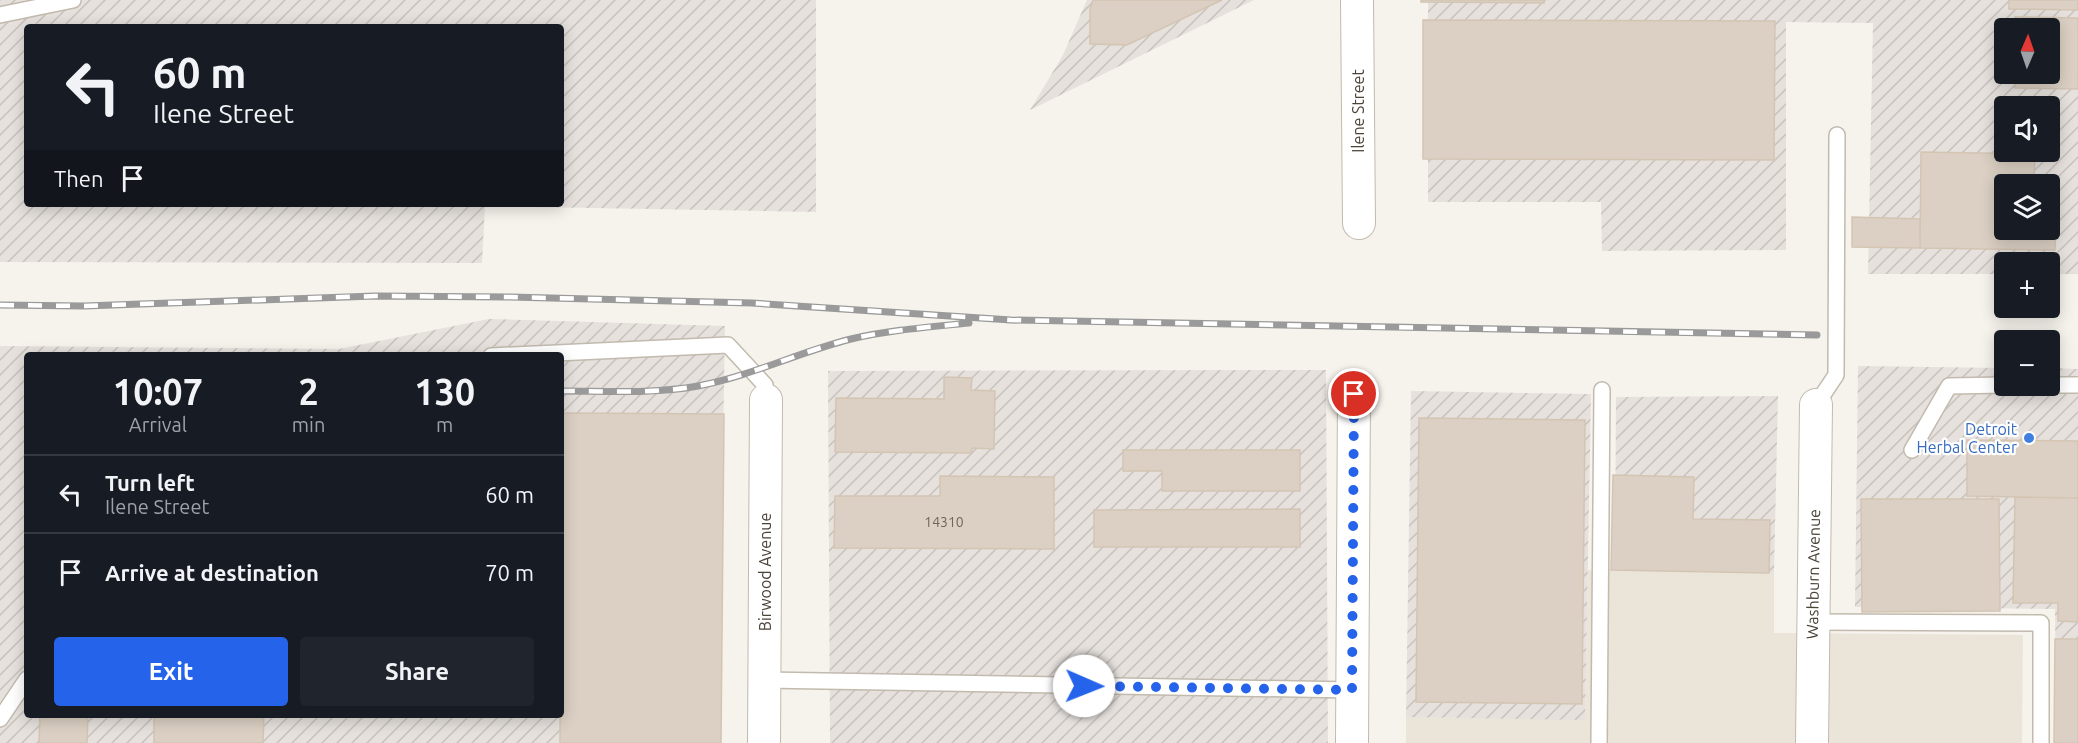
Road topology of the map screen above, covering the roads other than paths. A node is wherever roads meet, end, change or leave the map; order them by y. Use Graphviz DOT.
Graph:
graph roads {
  1 [pos="73,0"];
  2 [pos="1357,0"];
  3 [pos="0,15"];
  4 [pos="1837,135"];
  5 [pos="1359,223"];
  6 [pos="564,353"];
  7 [pos="1994,385"];
  8 [pos="2060,385"];
  9 [pos="2078,385"];
  10 [pos="1602,390"];
  11 [pos="1354,394"];
  12 [pos="766,400"];
  13 [pos="1816,405"];
  14 [pos="1912,450"];
  15 [pos="1812,622"];
  16 [pos="764,680"];
  17 [pos="24,683"];
  18 [pos="1352,690"];
  19 [pos="0,719"];
  20 [pos="764,743"];
  21 [pos="1352,743"];
  22 [pos="1599,743"];
  23 [pos="1812,743"];
  24 [pos="2041,743"];
  1 -- 3 [label="lane"];
  2 -- 5 [label="street, Ilene Street"];
  4 -- 13 [label="lane"];
  6 -- 12 [label="lane"];
  7 -- 14 [label="lane"];
  8 -- 9 [label="lane"];
  10 -- 22 [label="lane"];
  11 -- 18 [label="street"];
  12 -- 16 [label="street, Birwood Avenue"];
  13 -- 15 [label="street, Washburn Avenue"];
  15 -- 23 [label="street, Washburn Avenue"];
  15 -- 24 [label="lane"];
  16 -- 18 [label="lane"];
  16 -- 20 [label="street, Birwood Avenue"];
  17 -- 19 [label="lane"];
  18 -- 21 [label="street"];
}
